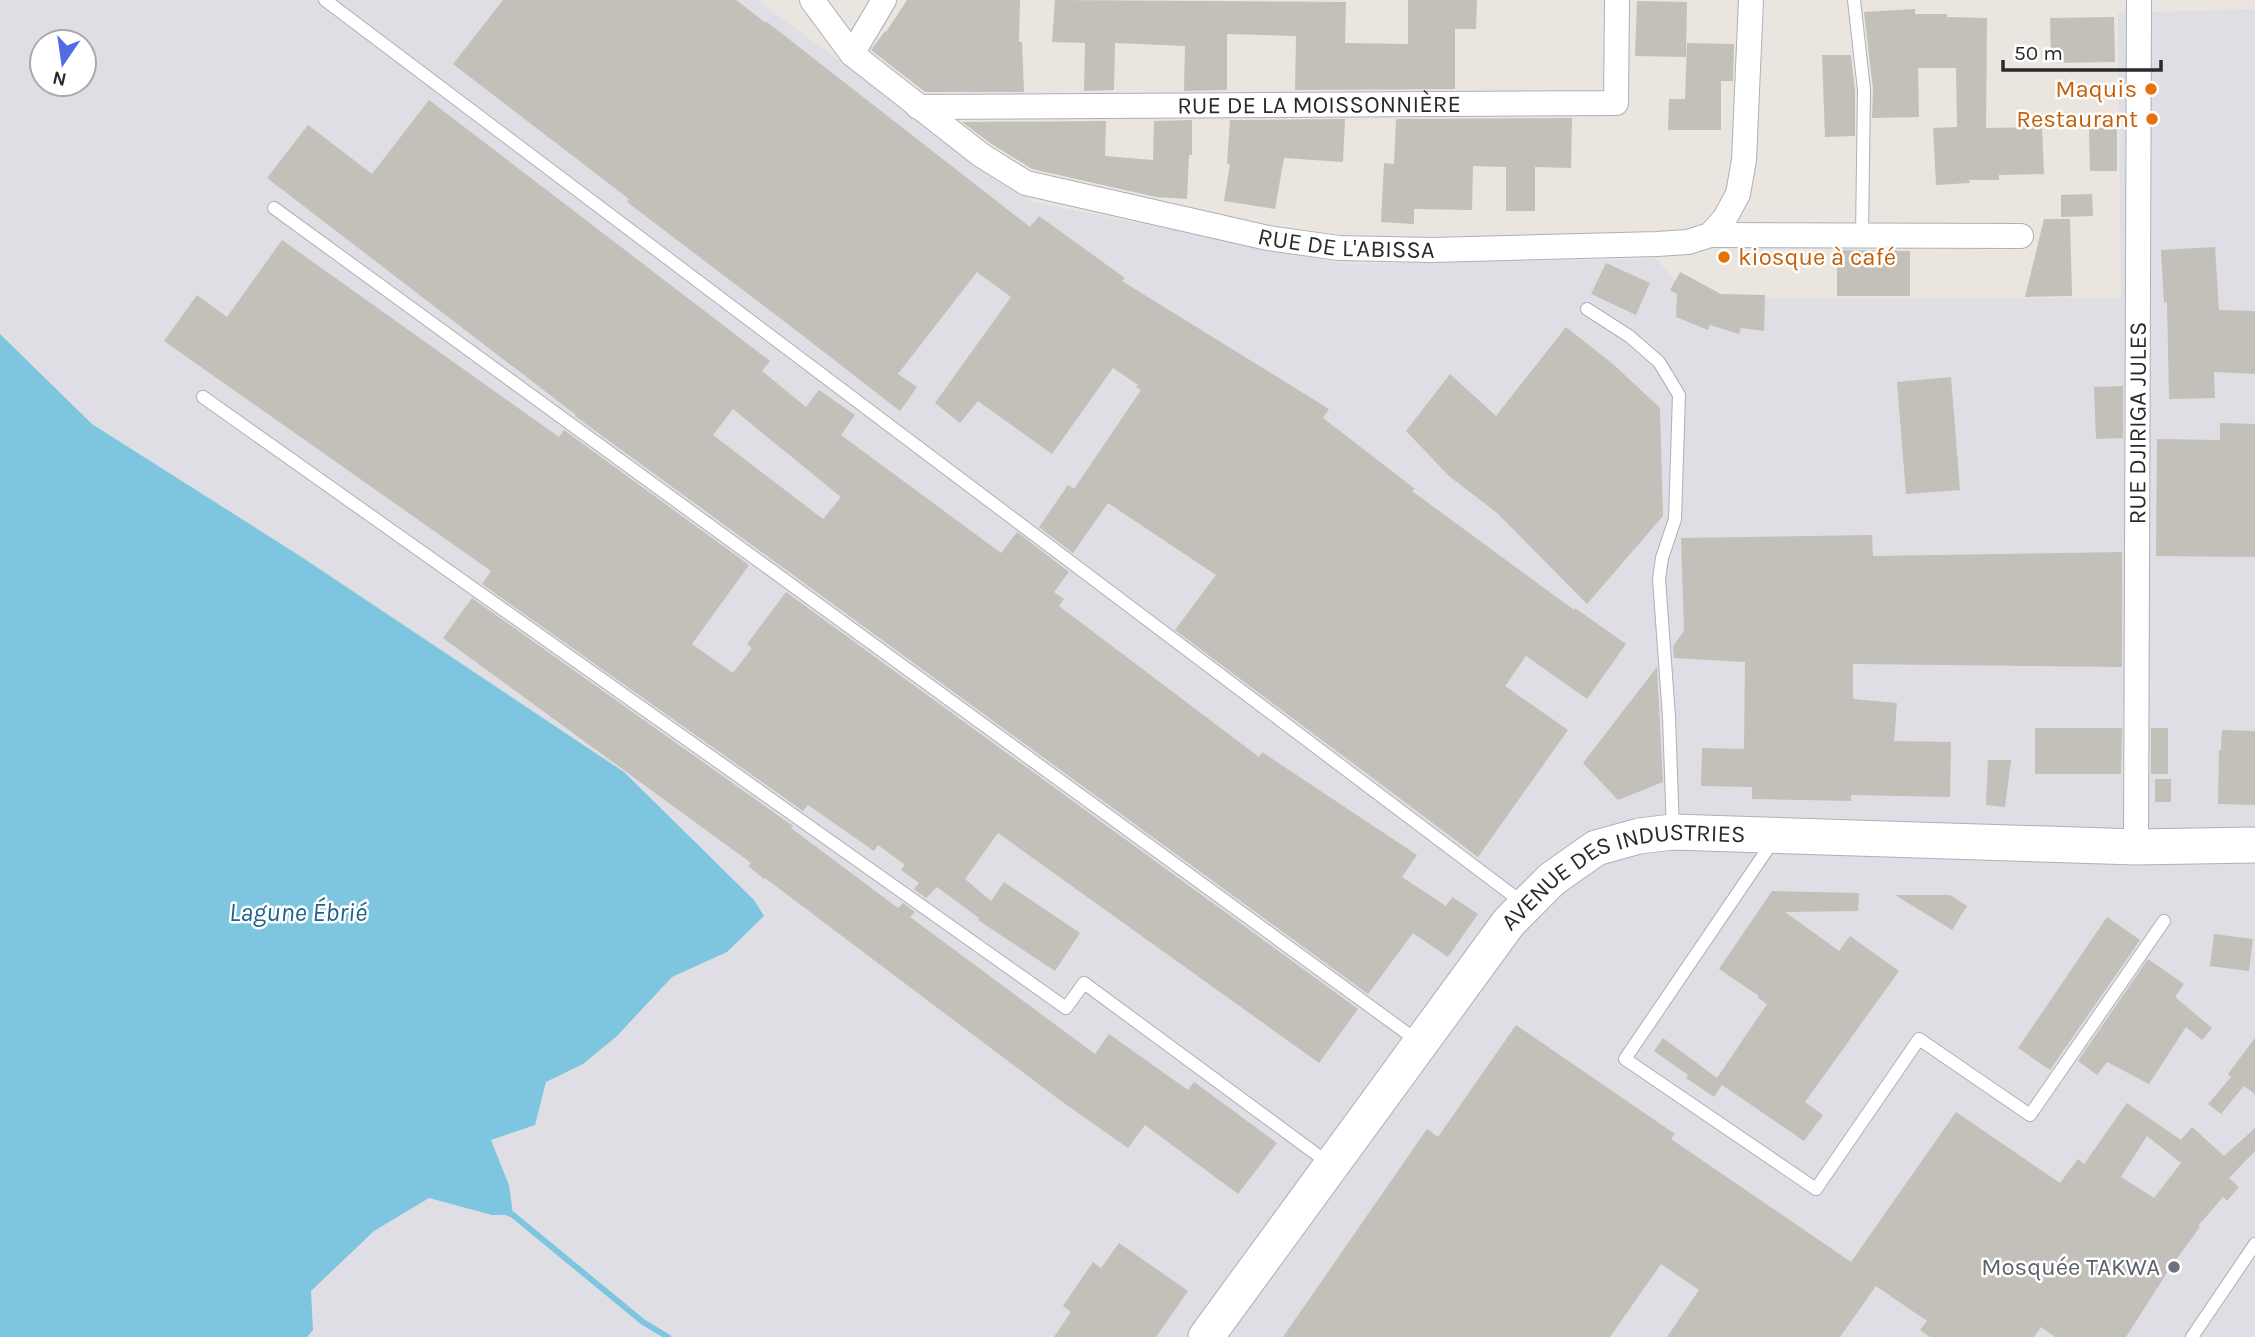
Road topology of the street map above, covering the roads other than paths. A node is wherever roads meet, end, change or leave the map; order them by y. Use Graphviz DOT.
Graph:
graph roads {
  1 [pos="325,0"];
  2 [pos="812,0"];
  3 [pos="884,0"];
  4 [pos="1617,0"];
  5 [pos="1751,0"];
  6 [pos="1854,0"];
  7 [pos="2138,0"];
  8 [pos="852,54"];
  9 [pos="918,107"];
  10 [pos="274,208"];
  11 [pos="1710,235"];
  12 [pos="1862,235"];
  13 [pos="2021,236"];
  14 [pos="1587,309"];
  15 [pos="203,397"];
  16 [pos="1673,832"];
  17 [pos="1777,834"];
  18 [pos="2255,845"];
  19 [pos="2136,846"];
  20 [pos="1526,905"];
  21 [pos="2164,921"];
  22 [pos="1421,1043"];
  23 [pos="1331,1166"];
  24 [pos="2255,1244"];
  25 [pos="1206,1337"];
  26 [pos="2192,1337"];
  1 -- 20 [label="lane"];
  2 -- 8 [label="street, RUE DE L'ABISSA"];
  3 -- 8 [label="street"];
  4 -- 9 [label="street, RUE DE LA MOISSONNIÈRE"];
  5 -- 11 [label="street"];
  6 -- 12 [label="lane"];
  7 -- 19 [label="street, RUE DJIRIGA JULES"];
  8 -- 9 [label="street, RUE DE L'ABISSA"];
  9 -- 11 [label="street, RUE DE L'ABISSA"];
  10 -- 22 [label="lane"];
  11 -- 12 [label="street, RUE DE L'ABISSA"];
  12 -- 13 [label="street, RUE DE L'ABISSA"];
  14 -- 16 [label="lane"];
  15 -- 23 [label="lane"];
  16 -- 17 [label="street, AVENUE DES INDUSTRIES"];
  16 -- 20 [label="street, AVENUE DES INDUSTRIES"];
  17 -- 19 [label="street, AVENUE DES INDUSTRIES"];
  17 -- 21 [label="lane"];
  18 -- 19 [label="street, AVENUE DES INDUSTRIES"];
  20 -- 22 [label="street, AVENUE DES INDUSTRIES"];
  22 -- 23 [label="street, AVENUE DES INDUSTRIES"];
  23 -- 25 [label="street, AVENUE DES INDUSTRIES"];
  24 -- 26 [label="lane"];
}
